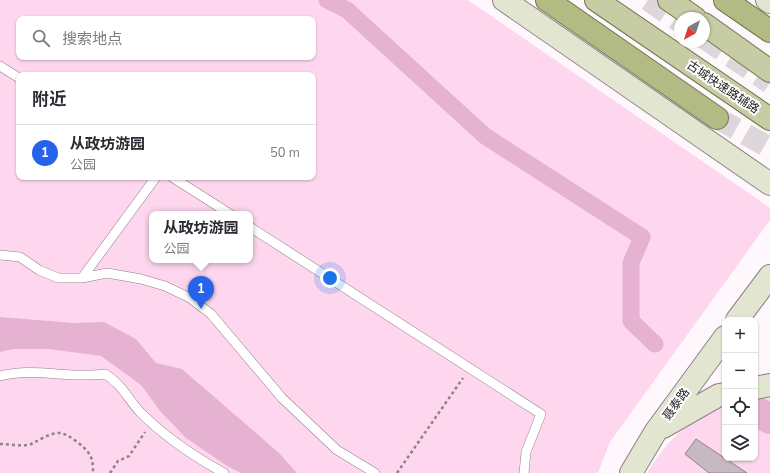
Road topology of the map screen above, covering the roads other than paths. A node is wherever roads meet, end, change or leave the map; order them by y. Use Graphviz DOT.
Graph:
graph roads {
  1 [pos="504,0"];
  2 [pos="547,0"];
  3 [pos="596,0"];
  4 [pos="669,0"];
  5 [pos="725,0"];
  6 [pos="767,0"];
  7 [pos="770,2"];
  8 [pos="686,12"];
  9 [pos="710,28"];
  10 [pos="770,31"];
  11 [pos="0,66"];
  12 [pos="770,71"];
  13 [pos="16,76"];
  14 [pos="717,118"];
  15 [pos="770,119"];
  16 [pos="154,180"];
  17 [pos="177,180"];
  18 [pos="770,184"];
  19 [pos="225,211"];
  20 [pos="253,229"];
  21 [pos="0,255"];
  22 [pos="770,276"];
  23 [pos="82,278"];
  24 [pos="739,317"];
  25 [pos="722,341"];
  26 [pos="0,376"];
  27 [pos="770,385"];
  28 [pos="758,387"];
  29 [pos="722,394"];
  30 [pos="656,431"];
  31 [pos="224,473"];
  32 [pos="375,473"];
  33 [pos="524,473"];
  34 [pos="631,473"];
  1 -- 18 [label="main road"];
  2 -- 14 [label="highway"];
  3 -- 15 [label="main road, 古城快速路辅路"];
  4 -- 8 [label="main road"];
  5 -- 10 [label="highway"];
  6 -- 7 [label="main road"];
  9 -- 12 [label="main road"];
  11 -- 13 [label="lane"];
  16 -- 23 [label="lane"];
  17 -- 19 [label="lane"];
  20 -- 33 [label="lane"];
  21 -- 23 [label="lane"];
  22 -- 24 [label="main road"];
  23 -- 32 [label="lane"];
  25 -- 30 [label="main road, 聂泰路"];
  26 -- 31 [label="lane"];
  27 -- 28 [label="main road"];
  29 -- 30 [label="main road"];
  30 -- 34 [label="main road, 聂泰路"];
}
